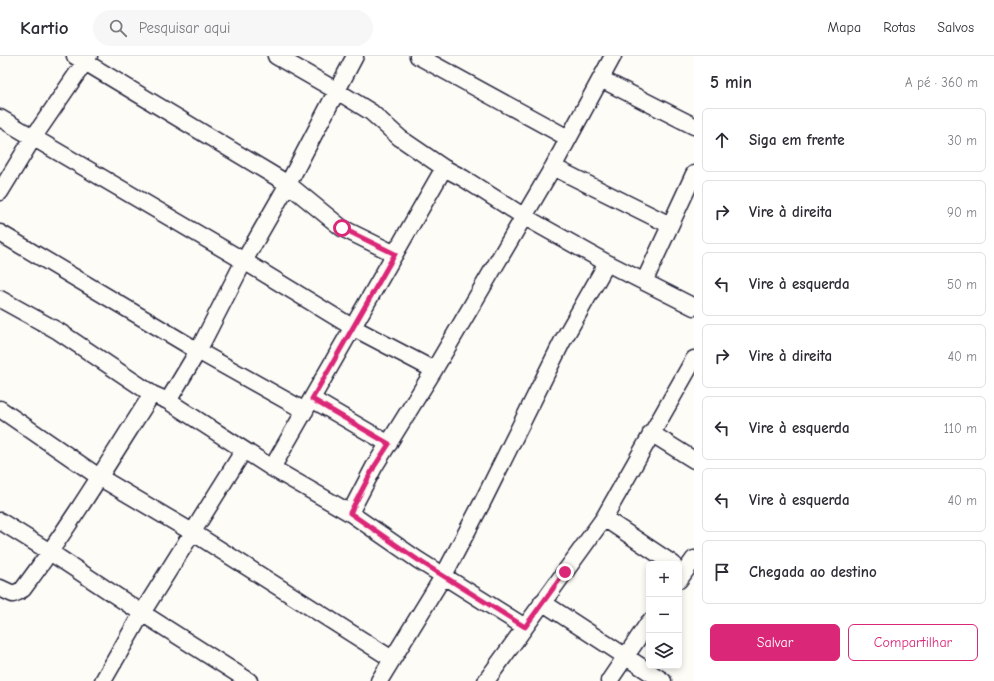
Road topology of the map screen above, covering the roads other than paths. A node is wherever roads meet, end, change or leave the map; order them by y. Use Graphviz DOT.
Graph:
graph roads {
  1 [pos="276,56"];
  2 [pos="355,56"];
  3 [pos="418,56"];
  4 [pos="613,56"];
  5 [pos="83,58"];
  6 [pos="600,79"];
  7 [pos="337,91"];
  8 [pos="0,118"];
  9 [pos="694,126"];
  10 [pos="33,138"];
  11 [pos="568,138"];
  12 [pos="553,167"];
  13 [pos="444,168"];
  14 [pos="694,174"];
  15 [pos="288,184"];
  16 [pos="0,192"];
  17 [pos="689,199"];
  18 [pos="523,216"];
  19 [pos="670,226"];
  20 [pos="0,233"];
  21 [pos="395,254"];
  22 [pos="244,261"];
  23 [pos="608,263"];
  24 [pos="644,282"];
  25 [pos="0,298"];
  26 [pos="694,307"];
  27 [pos="352,327"];
  28 [pos="198,351"];
  29 [pos="694,359"];
  30 [pos="434,370"];
  31 [pos="152,394"];
  32 [pos="168,401"];
  33 [pos="308,405"];
  34 [pos="0,409"];
  35 [pos="652,433"];
  36 [pos="389,444"];
  37 [pos="244,450"];
  38 [pos="694,460"];
  39 [pos="272,468"];
  40 [pos="100,477"];
  41 [pos="350,513"];
  42 [pos="604,518"];
  43 [pos="0,521"];
  44 [pos="192,532"];
  45 [pos="50,552"];
  46 [pos="694,559"];
  47 [pos="666,561"];
  48 [pos="682,572"];
  49 [pos="444,575"];
  50 [pos="0,588"];
  51 [pos="542,602"];
  52 [pos="142,613"];
  53 [pos="646,626"];
  54 [pos="525,627"];
  55 [pos="624,657"];
  56 [pos="392,659"];
  57 [pos="103,681"];
  58 [pos="249,681"];
  59 [pos="379,681"];
  60 [pos="487,681"];
  61 [pos="610,681"];
  62 [pos="663,681"];
  1 -- 7 [label="street"];
  2 -- 7 [label="street"];
  3 -- 11 [label="street"];
  4 -- 6 [label="street"];
  5 -- 10 [label="street"];
  5 -- 15 [label="street"];
  6 -- 9 [label="street"];
  6 -- 11 [label="street"];
  7 -- 13 [label="street"];
  7 -- 15 [label="street"];
  8 -- 10 [label="street"];
  10 -- 16 [label="street"];
  10 -- 22 [label="street"];
  11 -- 12 [label="street"];
  12 -- 18 [label="street"];
  12 -- 19 [label="street"];
  13 -- 18 [label="street"];
  13 -- 21 [label="street"];
  14 -- 17 [label="street"];
  15 -- 21 [label="street"];
  15 -- 22 [label="street"];
  17 -- 19 [label="street"];
  18 -- 23 [label="street"];
  18 -- 30 [label="street"];
  19 -- 24 [label="street"];
  20 -- 28 [label="street"];
  21 -- 27 [label="street"];
  22 -- 27 [label="street"];
  22 -- 28 [label="street"];
  23 -- 24 [label="street"];
  23 -- 49 [label="street"];
  24 -- 26 [label="street"];
  25 -- 31 [label="street"];
  27 -- 30 [label="street"];
  27 -- 33 [label="street"];
  28 -- 32 [label="street"];
  28 -- 33 [label="street"];
  29 -- 35 [label="street"];
  30 -- 36 [label="street"];
  31 -- 32 [label="street"];
  31 -- 40 [label="street"];
  32 -- 37 [label="street"];
  33 -- 36 [label="street"];
  33 -- 39 [label="street"];
  34 -- 40 [label="street"];
  35 -- 38 [label="street"];
  35 -- 42 [label="street"];
  36 -- 41 [label="street"];
  37 -- 39 [label="street"];
  37 -- 44 [label="street"];
  39 -- 41 [label="street"];
  40 -- 44 [label="street"];
  40 -- 45 [label="street"];
  41 -- 49 [label="street"];
  42 -- 47 [label="street"];
  42 -- 51 [label="street"];
  43 -- 45 [label="street"];
  44 -- 52 [label="street"];
  44 -- 56 [label="street"];
  45 -- 50 [label="street"];
  45 -- 52 [label="street"];
  46 -- 48 [label="street"];
  49 -- 54 [label="street"];
  49 -- 56 [label="street"];
  51 -- 54 [label="street"];
  51 -- 55 [label="street"];
  52 -- 57 [label="street"];
  52 -- 58 [label="street"];
  53 -- 55 [label="street"];
  54 -- 60 [label="street"];
  55 -- 61 [label="street"];
  55 -- 62 [label="street"];
  56 -- 59 [label="street"];
}
